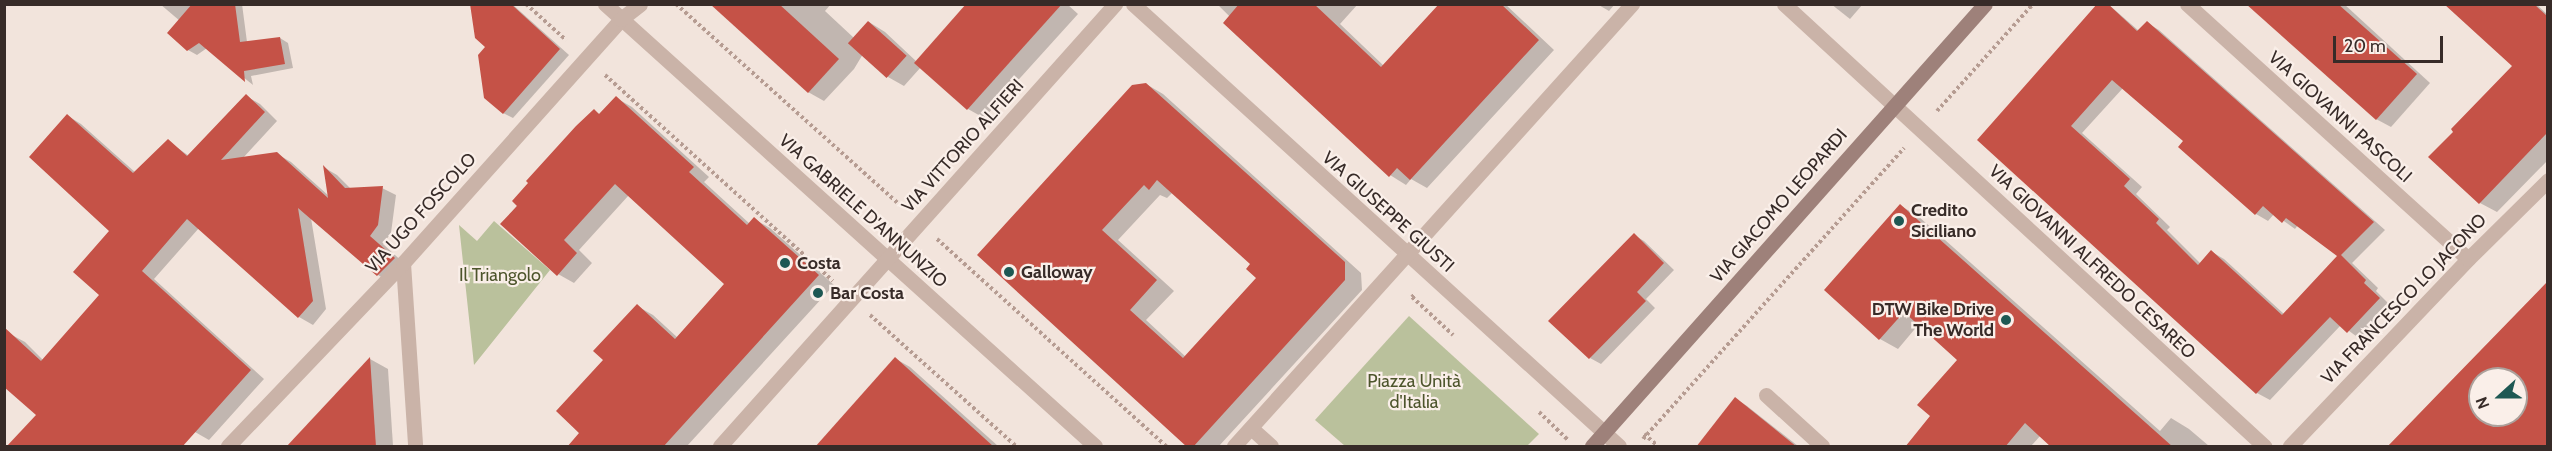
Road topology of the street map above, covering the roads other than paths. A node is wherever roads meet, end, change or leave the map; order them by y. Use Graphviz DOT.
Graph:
graph roads {
  1 [pos="605,4"];
  2 [pos="640,4"];
  3 [pos="1115,4"];
  4 [pos="1132,4"];
  5 [pos="1632,4"];
  6 [pos="1784,4"];
  7 [pos="1985,4"];
  8 [pos="2187,4"];
  9 [pos="621,19"];
  10 [pos="1893,106"];
  11 [pos="2547,180"];
  12 [pos="1406,255"];
  13 [pos="2468,259"];
  14 [pos="888,260"];
  15 [pos="404,263"];
  16 [pos="1766,395"];
  17 [pos="1251,428"];
  18 [pos="1604,434"];
  19 [pos="228,447"];
  20 [pos="415,447"];
  21 [pos="720,447"];
  22 [pos="1095,447"];
  23 [pos="1234,447"];
  24 [pos="1271,447"];
  25 [pos="1592,447"];
  26 [pos="1618,447"];
  27 [pos="1822,447"];
  28 [pos="2264,447"];
  29 [pos="2290,447"];
  1 -- 9 [label="street, VIA GABRIELE D'ANNUNZIO"];
  2 -- 9 [label="street, VIA UGO FOSCOLO"];
  3 -- 14 [label="street, VIA VITTORIO ALFIERI"];
  4 -- 12 [label="street, VIA GIUSEPPE GIUSTI"];
  5 -- 12 [label="street"];
  6 -- 10 [label="street, VIA GIOVANNI ALFREDO CESAREO"];
  7 -- 10 [label="street, VIA GIACOMO LEOPARDI"];
  8 -- 13 [label="street, VIA GIOVANNI PASCOLI"];
  9 -- 14 [label="street, VIA GABRIELE D'ANNUNZIO"];
  9 -- 15 [label="street, VIA UGO FOSCOLO"];
  10 -- 18 [label="street, VIA GIACOMO LEOPARDI"];
  10 -- 28 [label="street, VIA GIOVANNI ALFREDO CESAREO"];
  11 -- 13 [label="street, VIA FRANCESCO LO JACONO"];
  12 -- 17 [label="street"];
  12 -- 18 [label="street, VIA GIUSEPPE GIUSTI"];
  13 -- 29 [label="street, VIA FRANCESCO LO JACONO"];
  14 -- 21 [label="street, VIA VITTORIO ALFIERI"];
  14 -- 22 [label="street, VIA GABRIELE D'ANNUNZIO"];
  15 -- 19 [label="street, VIA UGO FOSCOLO"];
  15 -- 20 [label="street"];
  16 -- 27 [label="street"];
  17 -- 23 [label="street"];
  17 -- 24 [label="street"];
  18 -- 25 [label="street"];
  18 -- 26 [label="street, VIA GIUSEPPE GIUSTI"];
}
